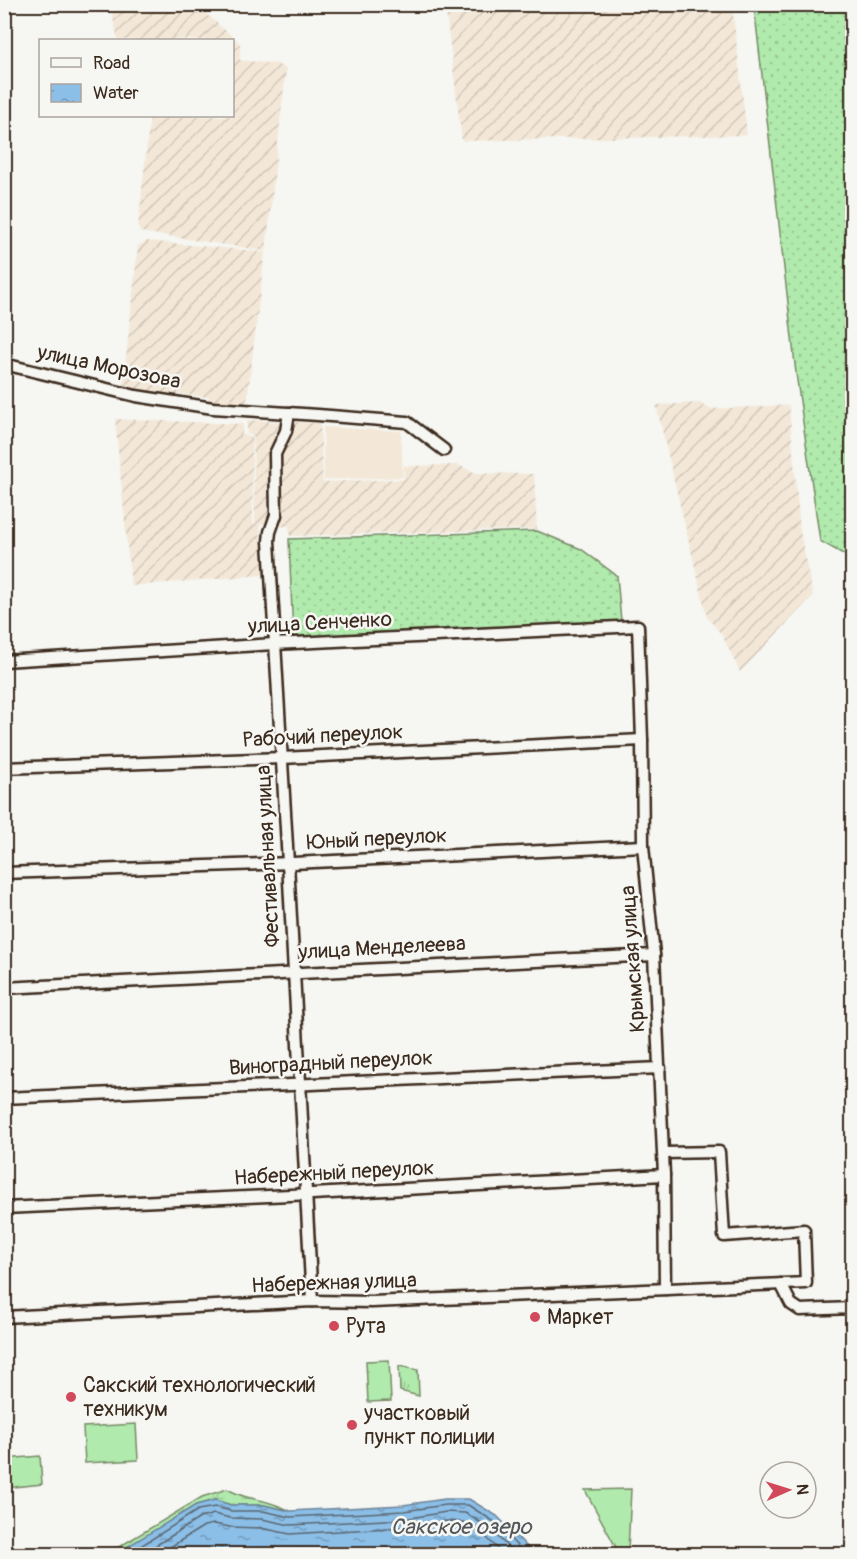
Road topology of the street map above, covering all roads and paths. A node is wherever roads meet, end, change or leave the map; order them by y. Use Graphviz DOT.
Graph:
graph roads {
  1 [pos="4,364"];
  2 [pos="288,413"];
  3 [pos="444,450"];
  4 [pos="638,626"];
  5 [pos="274,644"];
  6 [pos="4,661"];
  7 [pos="642,740"];
  8 [pos="282,758"];
  9 [pos="4,768"];
  10 [pos="643,846"];
  11 [pos="288,863"];
  12 [pos="4,873"];
  13 [pos="654,955"];
  14 [pos="294,972"];
  15 [pos="4,988"];
  16 [pos="660,1068"];
  17 [pos="300,1084"];
  18 [pos="4,1098"];
  19 [pos="663,1154"];
  20 [pos="664,1175"];
  21 [pos="306,1194"];
  22 [pos="4,1208"];
  23 [pos="781,1284"];
  24 [pos="665,1289"];
  25 [pos="312,1301"];
  26 [pos="852,1308"];
  27 [pos="4,1317"];
  1 -- 2 [label="street, улица Морозова"];
  2 -- 3 [label="street, улица Морозова"];
  2 -- 5 [label="street, Фестивальная улица"];
  4 -- 5 [label="street, улица Сенченко"];
  4 -- 7 [label="street, Крымская улица"];
  5 -- 6 [label="street, улица Сенченко"];
  5 -- 8 [label="street, Фестивальная улица"];
  7 -- 8 [label="street, Рабочий переулок"];
  7 -- 10 [label="street, Крымская улица"];
  8 -- 9 [label="street, Рабочий переулок"];
  8 -- 11 [label="street, Фестивальная улица"];
  10 -- 11 [label="street, Юный переулок"];
  10 -- 13 [label="street, Крымская улица"];
  11 -- 12 [label="street, Юный переулок"];
  11 -- 14 [label="street, Фестивальная улица"];
  13 -- 14 [label="street, улица Менделеева"];
  13 -- 16 [label="street, Крымская улица"];
  14 -- 15 [label="street, улица Менделеева"];
  14 -- 17 [label="street, Фестивальная улица"];
  16 -- 17 [label="street, Виноградный переулок"];
  16 -- 19 [label="street, Крымская улица"];
  17 -- 18 [label="street, Виноградный переулок"];
  17 -- 21 [label="street, Фестивальная улица"];
  19 -- 20 [label="street, Крымская улица"];
  19 -- 23 [label="street, Набережная улица"];
  20 -- 21 [label="street, Набережный переулок"];
  20 -- 24 [label="street, Крымская улица"];
  21 -- 22 [label="street, Набережный переулок"];
  21 -- 25 [label="street, Фестивальная улица"];
  23 -- 24 [label="street, Набережная улица"];
  23 -- 26 [label="street"];
  24 -- 25 [label="street, Набережная улица"];
  25 -- 27 [label="street, Набережная улица"];
}
